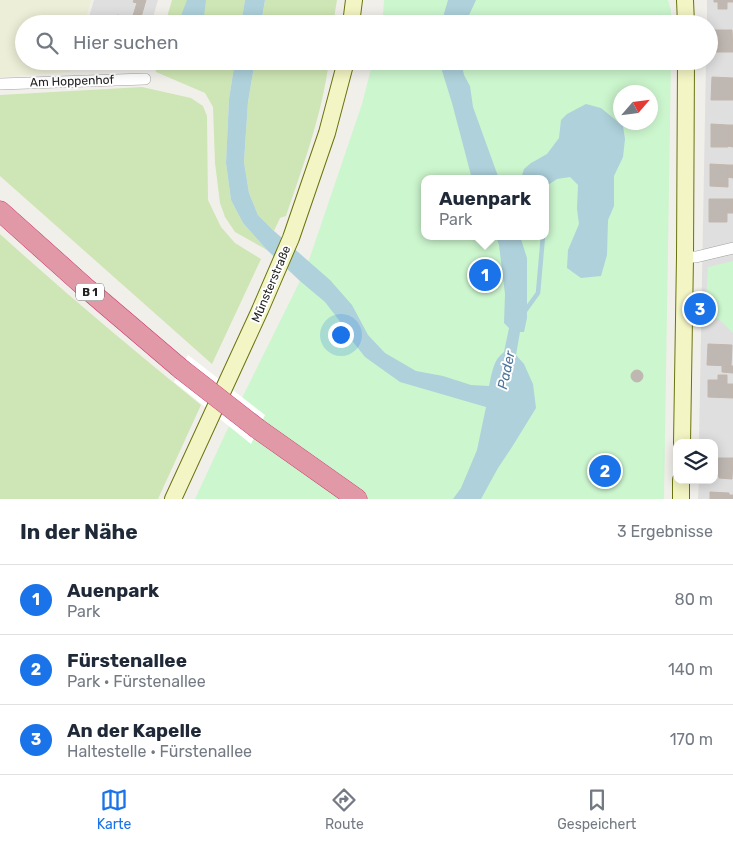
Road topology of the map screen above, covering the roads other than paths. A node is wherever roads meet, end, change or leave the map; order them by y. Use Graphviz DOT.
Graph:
graph roads {
  1 [pos="354,0"];
  2 [pos="685,0"];
  3 [pos="352,15"];
  4 [pos="686,15"];
  5 [pos="344,70"];
  6 [pos="686,70"];
  7 [pos="145,79"];
  8 [pos="0,84"];
  9 [pos="0,211"];
  10 [pos="733,248"];
  11 [pos="685,257"];
  12 [pos="682,439"];
  13 [pos="681,484"];
  14 [pos="173,499"];
  15 [pos="357,499"];
  16 [pos="681,499"];
  1 -- 3 [label="main road"];
  2 -- 4 [label="main road"];
  5 -- 14 [label="main road, Münsterstraße"];
  6 -- 11 [label="main road"];
  7 -- 8 [label="street, Am Hoppenhof"];
  9 -- 15 [label="highway, B 1, bridge"];
  10 -- 11 [label="street"];
  11 -- 12 [label="main road"];
  13 -- 16 [label="main road"];
}
